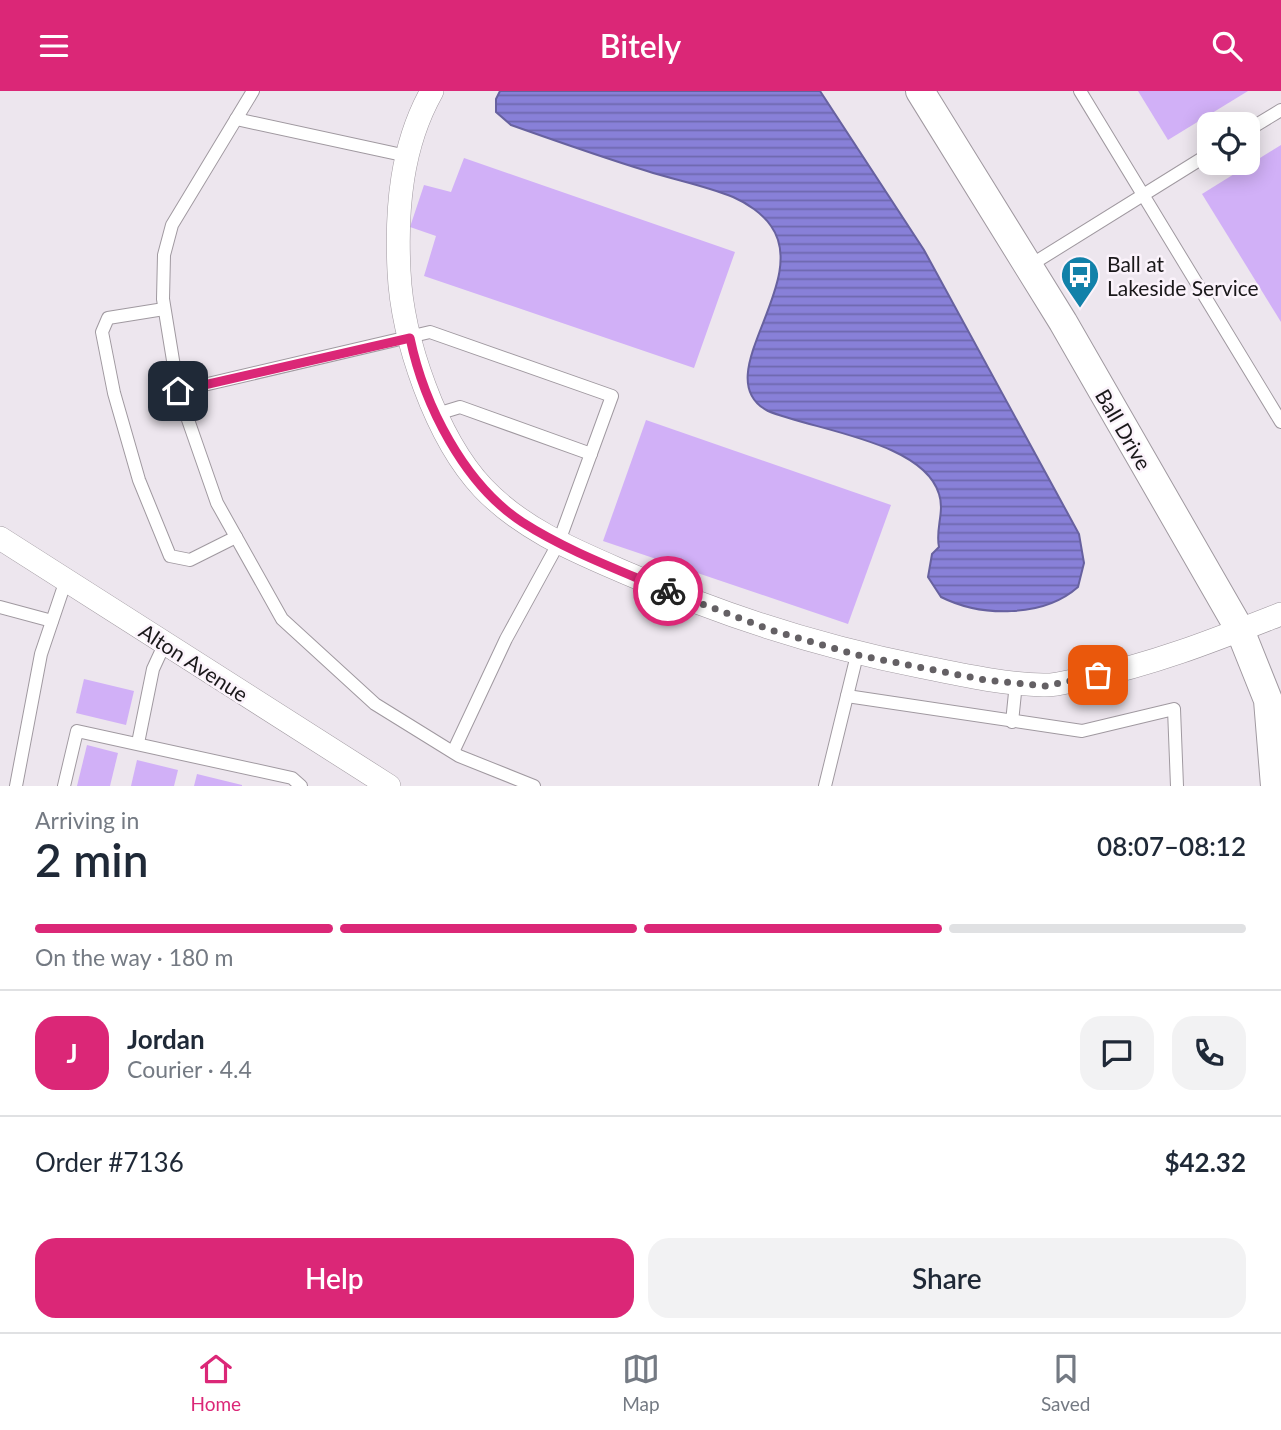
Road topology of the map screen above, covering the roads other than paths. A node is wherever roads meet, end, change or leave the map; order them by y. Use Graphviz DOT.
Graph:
graph roads {
  1 [pos="253,91"];
  2 [pos="432,91"];
  3 [pos="920,91"];
  4 [pos="1080,91"];
  5 [pos="1281,110"];
  6 [pos="236,119"];
  7 [pos="1260,123"];
  8 [pos="407,156"];
  9 [pos="1197,161"];
  10 [pos="1143,195"];
  11 [pos="1029,267"];
  12 [pos="164,309"];
  13 [pos="410,338"];
  14 [pos="178,391"];
  15 [pos="437,414"];
  16 [pos="1281,422"];
  17 [pos="591,454"];
  18 [pos="236,537"];
  19 [pos="0,538"];
  20 [pos="558,544"];
  21 [pos="66,580"];
  22 [pos="0,607"];
  23 [pos="1281,614"];
  24 [pos="52,621"];
  25 [pos="1240,630"];
  26 [pos="165,643"];
  27 [pos="857,655"];
  28 [pos="1016,683"];
  29 [pos="847,696"];
  30 [pos="1012,722"];
  31 [pos="138,743"];
  32 [pos="453,752"];
  33 [pos="16,786"];
  34 [pos="64,786"];
  35 [pos="301,786"];
  36 [pos="389,786"];
  37 [pos="534,786"];
  38 [pos="825,786"];
  39 [pos="1177,786"];
  40 [pos="1275,786"];
  1 -- 6 [label="lane"];
  2 -- 8 [label="street"];
  3 -- 11 [label="street, Ball Drive"];
  4 -- 10 [label="lane"];
  5 -- 7 [label="lane"];
  6 -- 8 [label="lane"];
  6 -- 12 [label="lane"];
  8 -- 13 [label="street"];
  9 -- 10 [label="lane"];
  10 -- 11 [label="lane"];
  10 -- 16 [label="lane"];
  11 -- 25 [label="street, Ball Drive"];
  12 -- 14 [label="lane"];
  12 -- 18 [label="lane"];
  13 -- 14 [label="lane"];
  13 -- 15 [label="street"];
  13 -- 17 [label="lane"];
  14 -- 18 [label="lane"];
  15 -- 17 [label="lane"];
  15 -- 20 [label="street"];
  17 -- 20 [label="lane"];
  18 -- 32 [label="lane"];
  19 -- 21 [label="street, Alton Avenue"];
  20 -- 27 [label="street"];
  20 -- 32 [label="lane"];
  21 -- 24 [label="lane"];
  21 -- 26 [label="street, Alton Avenue"];
  22 -- 24 [label="lane"];
  23 -- 25 [label="street"];
  24 -- 33 [label="lane"];
  25 -- 28 [label="street"];
  25 -- 40 [label="street, Ball Drive"];
  26 -- 31 [label="lane"];
  26 -- 36 [label="street, Alton Avenue"];
  27 -- 28 [label="street"];
  27 -- 29 [label="lane"];
  28 -- 30 [label="lane"];
  29 -- 30 [label="lane"];
  29 -- 38 [label="lane"];
  30 -- 39 [label="lane"];
  31 -- 34 [label="lane"];
  31 -- 35 [label="lane"];
  32 -- 37 [label="lane"];
}
